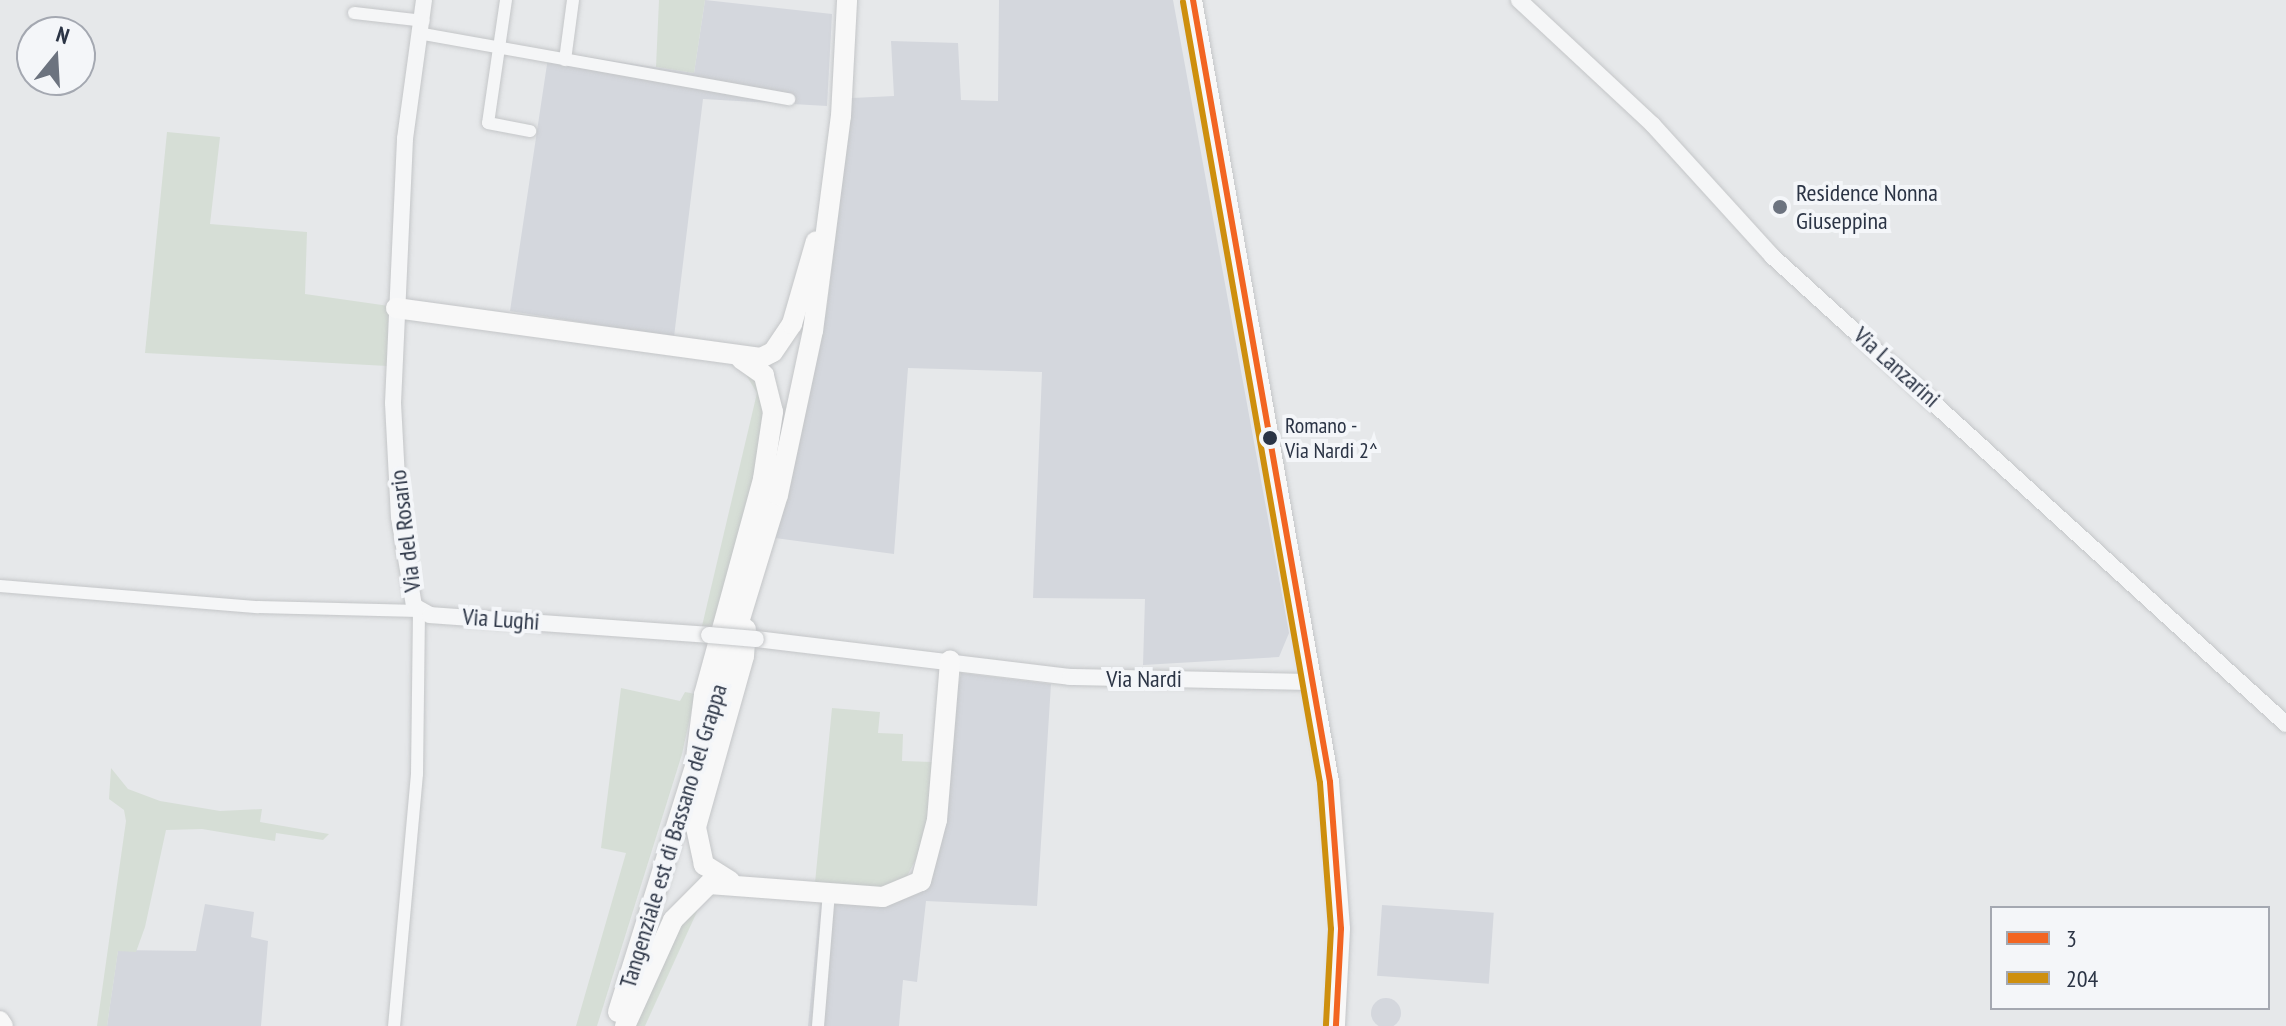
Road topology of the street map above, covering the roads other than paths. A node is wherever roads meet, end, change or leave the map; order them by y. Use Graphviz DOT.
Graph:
graph roads {
  1 [pos="424,0"];
  2 [pos="506,0"];
  3 [pos="573,0"];
  4 [pos="847,0"];
  5 [pos="1193,0"];
  6 [pos="1519,0"];
  7 [pos="354,13"];
  8 [pos="423,28"];
  9 [pos="499,48"];
  10 [pos="565,60"];
  11 [pos="789,99"];
  12 [pos="530,131"];
  13 [pos="834,184"];
  14 [pos="396,308"];
  15 [pos="741,359"];
  16 [pos="0,586"];
  17 [pos="748,595"];
  18 [pos="419,611"];
  19 [pos="741,639"];
  20 [pos="950,661"];
  21 [pos="1001,668"];
  22 [pos="1313,674"];
  23 [pos="2286,724"];
  24 [pos="695,766"];
  25 [pos="730,881"];
  26 [pos="829,892"];
  27 [pos="0,1020"];
  28 [pos="4,1026"];
  29 [pos="394,1026"];
  30 [pos="613,1026"];
  31 [pos="625,1026"];
  32 [pos="818,1026"];
  33 [pos="1336,1026"];
  1 -- 8 [label="street, Via del Rosario"];
  2 -- 9 [label="street"];
  3 -- 10 [label="street"];
  4 -- 13 [label="highway, Tangenziale est di Bassano del Grappa"];
  5 -- 22 [label="main road"];
  6 -- 23 [label="street, Via Lanzarini"];
  7 -- 8 [label="street"];
  8 -- 9 [label="street"];
  8 -- 14 [label="street, Via del Rosario"];
  9 -- 10 [label="street"];
  9 -- 12 [label="street"];
  10 -- 11 [label="street"];
  13 -- 15 [label="highway"];
  13 -- 17 [label="highway, Tangenziale est di Bassano del Grappa"];
  14 -- 15 [label="highway"];
  14 -- 18 [label="street, Via del Rosario"];
  15 -- 24 [label="highway"];
  16 -- 18 [label="street, Via Lughi"];
  17 -- 19 [label="highway, Tangenziale est di Bassano del Grappa"];
  17 -- 25 [label="highway"];
  18 -- 19 [label="street, Via Lughi, bridge"];
  18 -- 29 [label="street, Via del Rosario"];
  19 -- 20 [label="street, Via Lughi"];
  19 -- 24 [label="highway, Tangenziale est di Bassano del Grappa"];
  20 -- 21 [label="street, Via Lughi"];
  20 -- 26 [label="highway"];
  21 -- 22 [label="street, Via Nardi"];
  22 -- 33 [label="main road"];
  24 -- 30 [label="highway, Tangenziale est di Bassano del Grappa"];
  25 -- 26 [label="highway"];
  25 -- 31 [label="highway"];
  26 -- 32 [label="street"];
  27 -- 28 [label="main road"];
}
